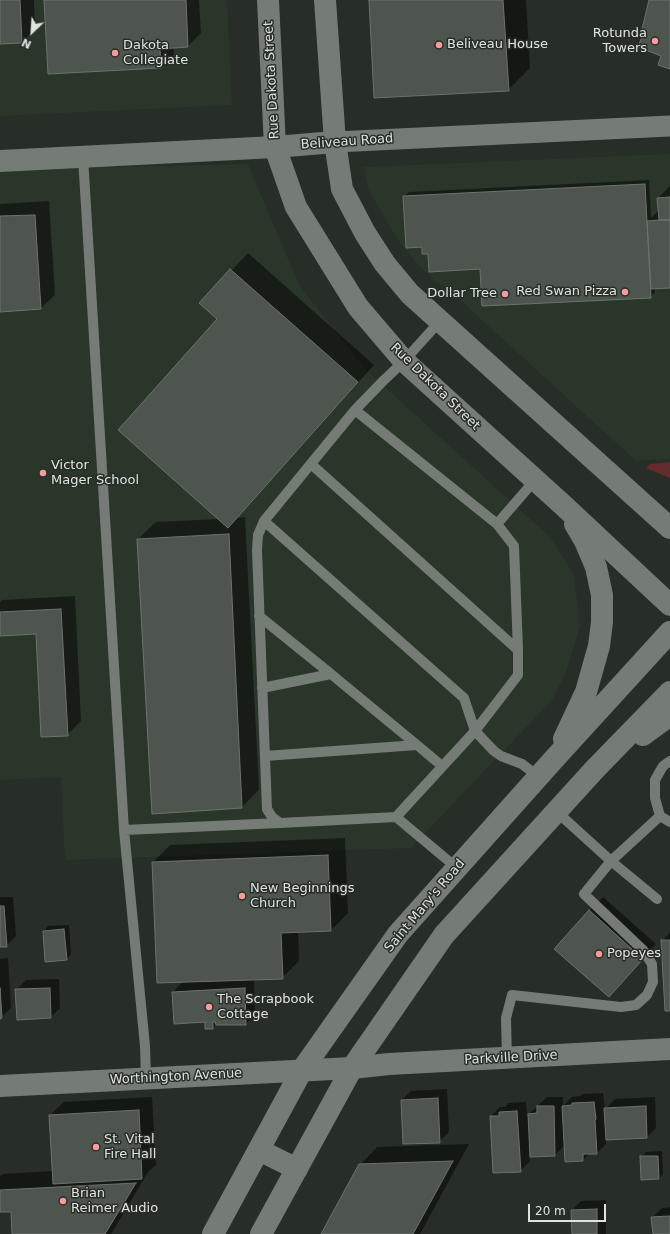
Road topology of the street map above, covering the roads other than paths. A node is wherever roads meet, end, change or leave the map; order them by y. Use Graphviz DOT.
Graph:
graph roads {
  1 [pos="268,0"];
  2 [pos="325,0"];
  3 [pos="670,126"];
  4 [pos="335,142"];
  5 [pos="275,147"];
  6 [pos="83,157"];
  7 [pos="0,161"];
  8 [pos="440,321"];
  9 [pos="404,361"];
  10 [pos="355,410"];
  11 [pos="311,464"];
  12 [pos="534,480"];
  13 [pos="564,506"];
  14 [pos="264,521"];
  15 [pos="497,524"];
  16 [pos="670,528"];
  17 [pos="670,605"];
  18 [pos="259,616"];
  19 [pos="670,632"];
  20 [pos="518,650"];
  21 [pos="331,674"];
  22 [pos="262,688"];
  23 [pos="670,692"];
  24 [pos="670,715"];
  25 [pos="475,731"];
  26 [pos="417,745"];
  27 [pos="265,756"];
  28 [pos="555,758"];
  29 [pos="670,761"];
  30 [pos="442,766"];
  31 [pos="595,770"];
  32 [pos="539,777"];
  33 [pos="557,812"];
  34 [pos="660,816"];
  35 [pos="396,817"];
  36 [pos="670,822"];
  37 [pos="280,823"];
  38 [pos="124,830"];
  39 [pos="611,861"];
  40 [pos="457,868"];
  41 [pos="657,899"];
  42 [pos="670,1049"];
  43 [pos="507,1059"];
  44 [pos="352,1068"];
  45 [pos="302,1070"];
  46 [pos="146,1078"];
  47 [pos="0,1086"];
  48 [pos="259,1150"];
  49 [pos="297,1169"];
  50 [pos="212,1234"];
  51 [pos="261,1234"];
  1 -- 5 [label="main road, Rue Dakota Street"];
  2 -- 4 [label="main road"];
  3 -- 4 [label="street, Beliveau Road"];
  4 -- 5 [label="main road, Beliveau Road"];
  4 -- 8 [label="main road"];
  5 -- 6 [label="main road, Beliveau Road"];
  5 -- 9 [label="main road, Rue Dakota Street"];
  6 -- 7 [label="main road, Beliveau Road"];
  6 -- 38 [label="lane"];
  8 -- 9 [label="lane"];
  8 -- 16 [label="main road"];
  9 -- 10 [label="lane"];
  9 -- 12 [label="main road, Rue Dakota Street"];
  10 -- 11 [label="lane"];
  10 -- 15 [label="lane"];
  11 -- 14 [label="lane"];
  11 -- 20 [label="lane"];
  12 -- 13 [label="main road, Rue Dakota Street"];
  12 -- 15 [label="lane"];
  13 -- 17 [label="main road, Rue Dakota Street"];
  13 -- 28 [label="main road"];
  14 -- 18 [label="lane"];
  14 -- 25 [label="lane"];
  15 -- 20 [label="lane"];
  18 -- 21 [label="lane"];
  18 -- 22 [label="lane"];
  19 -- 28 [label="main road, Saint Mary's Road"];
  20 -- 25 [label="lane"];
  21 -- 22 [label="lane"];
  21 -- 26 [label="lane"];
  22 -- 27 [label="lane"];
  23 -- 31 [label="main road"];
  24 -- 31 [label="main road"];
  25 -- 30 [label="lane"];
  25 -- 32 [label="lane"];
  26 -- 27 [label="lane"];
  26 -- 30 [label="lane"];
  27 -- 37 [label="lane"];
  28 -- 32 [label="main road, Saint Mary's Road"];
  29 -- 34 [label="lane"];
  30 -- 35 [label="lane"];
  31 -- 33 [label="main road"];
  32 -- 40 [label="main road, Saint Mary's Road"];
  33 -- 39 [label="lane"];
  33 -- 44 [label="main road"];
  34 -- 36 [label="lane"];
  34 -- 39 [label="lane"];
  35 -- 37 [label="lane"];
  35 -- 40 [label="lane"];
  37 -- 38 [label="lane"];
  38 -- 46 [label="lane"];
  39 -- 41 [label="lane"];
  39 -- 43 [label="lane"];
  40 -- 45 [label="main road, Saint Mary's Road"];
  42 -- 43 [label="main road, Parkville Drive"];
  43 -- 44 [label="main road, Parkville Drive"];
  44 -- 45 [label="main road, Worthington Avenue"];
  44 -- 49 [label="main road"];
  45 -- 46 [label="main road, Worthington Avenue"];
  45 -- 48 [label="main road, Saint Mary's Road"];
  46 -- 47 [label="main road, Worthington Avenue"];
  48 -- 49 [label="main road"];
  48 -- 50 [label="main road, Saint Mary's Road"];
  49 -- 51 [label="main road"];
}
